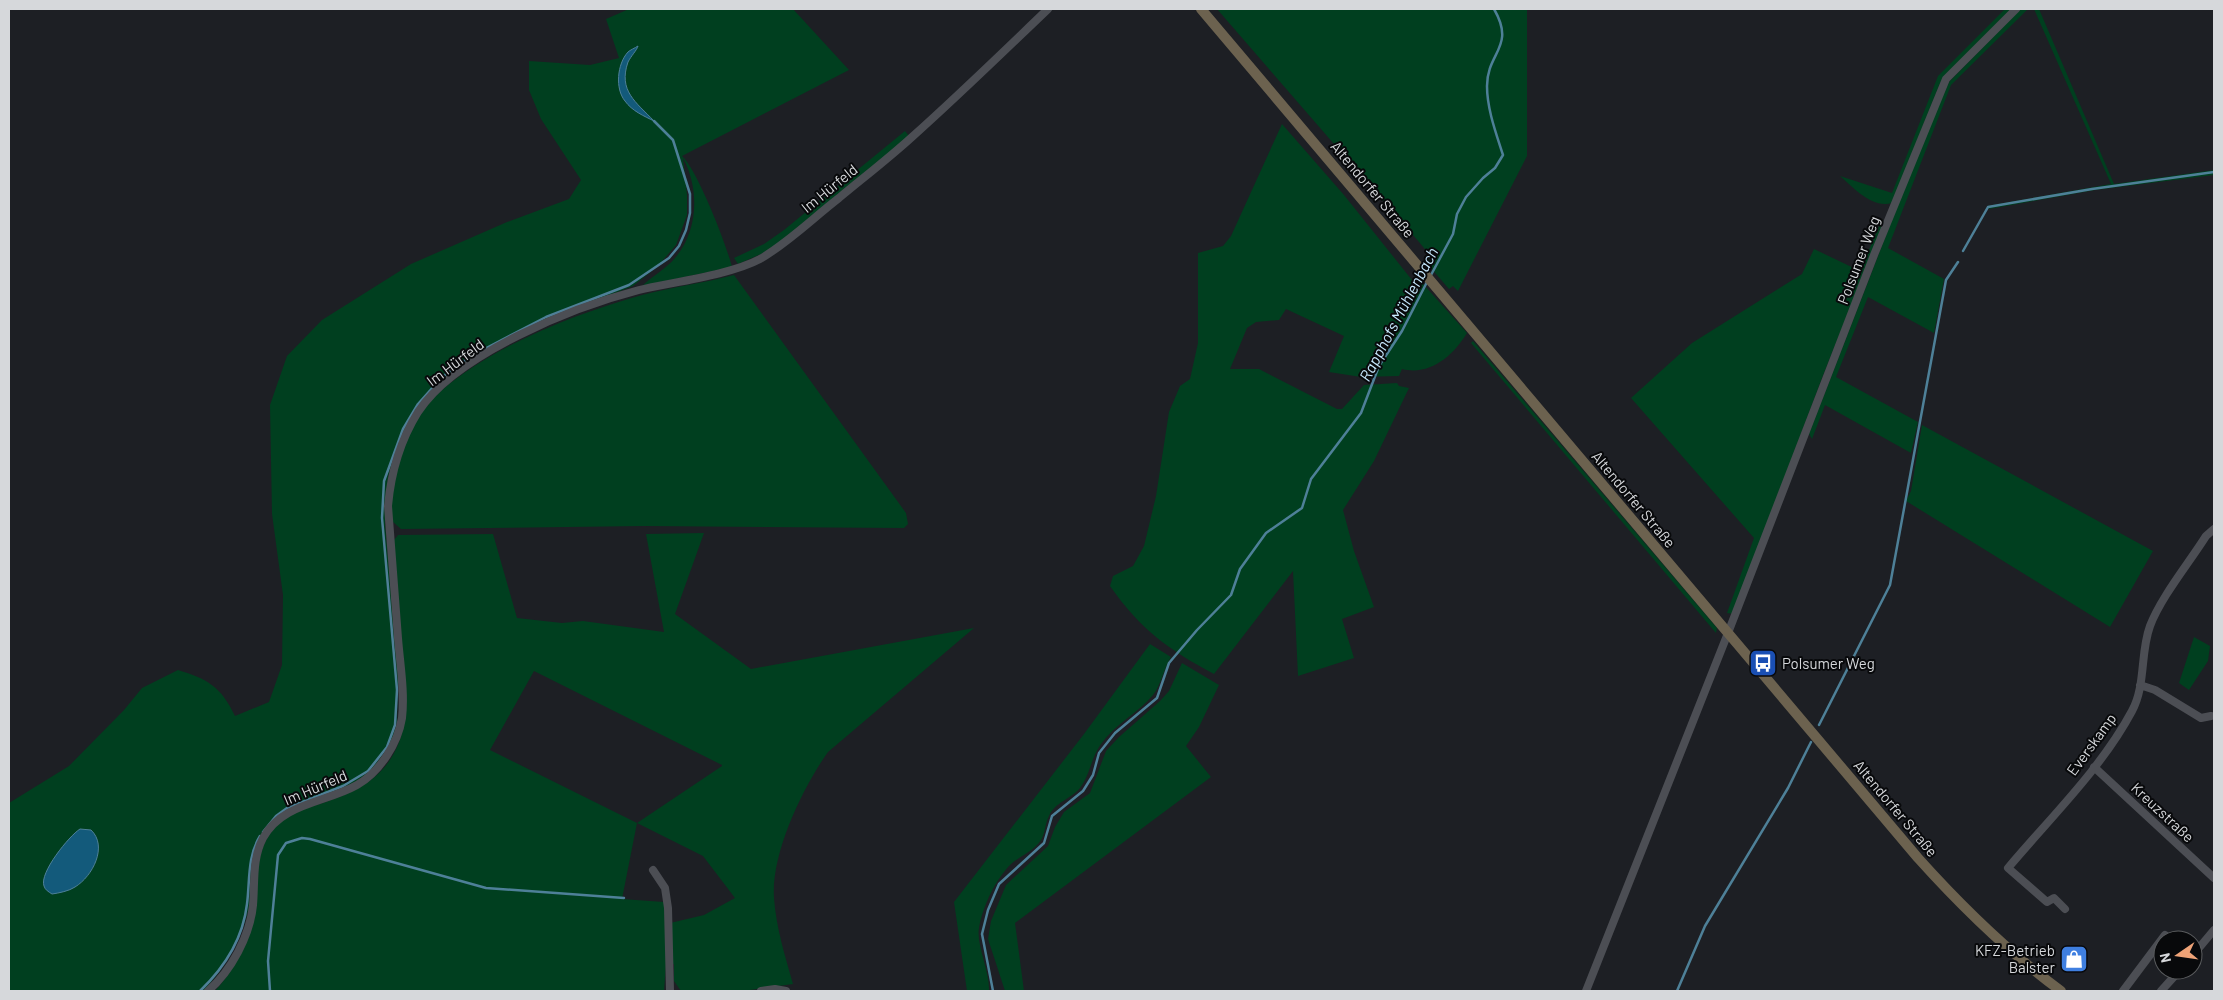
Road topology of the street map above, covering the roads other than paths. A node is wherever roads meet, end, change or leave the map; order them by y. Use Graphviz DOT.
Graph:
graph roads {
  1 [pos="1048,9"];
  2 [pos="1200,9"];
  3 [pos="2016,9"];
  4 [pos="2214,529"];
  5 [pos="1728,633"];
  6 [pos="2140,685"];
  7 [pos="2211,716"];
  8 [pos="2094,767"];
  9 [pos="653,870"];
  10 [pos="2214,878"];
  11 [pos="2065,909"];
  12 [pos="2214,930"];
  13 [pos="2203,943"];
  14 [pos="2153,951"];
  15 [pos="2171,980"];
  16 [pos="208,991"];
  17 [pos="670,991"];
  18 [pos="761,991"];
  19 [pos="786,991"];
  20 [pos="1586,991"];
  21 [pos="2061,991"];
  22 [pos="2123,991"];
  23 [pos="2161,991"];
  1 -- 16 [label="street, Im Hürfeld"];
  2 -- 5 [label="street, Altendorfer Straße"];
  3 -- 5 [label="street, Polsumer Weg"];
  4 -- 6 [label="street, Everskamp"];
  5 -- 20 [label="street, Polsumer Weg"];
  5 -- 21 [label="street, Altendorfer Straße"];
  6 -- 7 [label="street"];
  6 -- 8 [label="street, Everskamp"];
  8 -- 10 [label="street, Kreuzstraße"];
  8 -- 11 [label="street, Everskamp"];
  9 -- 17 [label="street"];
  12 -- 13 [label="street"];
  14 -- 22 [label="street"];
  15 -- 23 [label="street"];
  18 -- 19 [label="street"];
}
